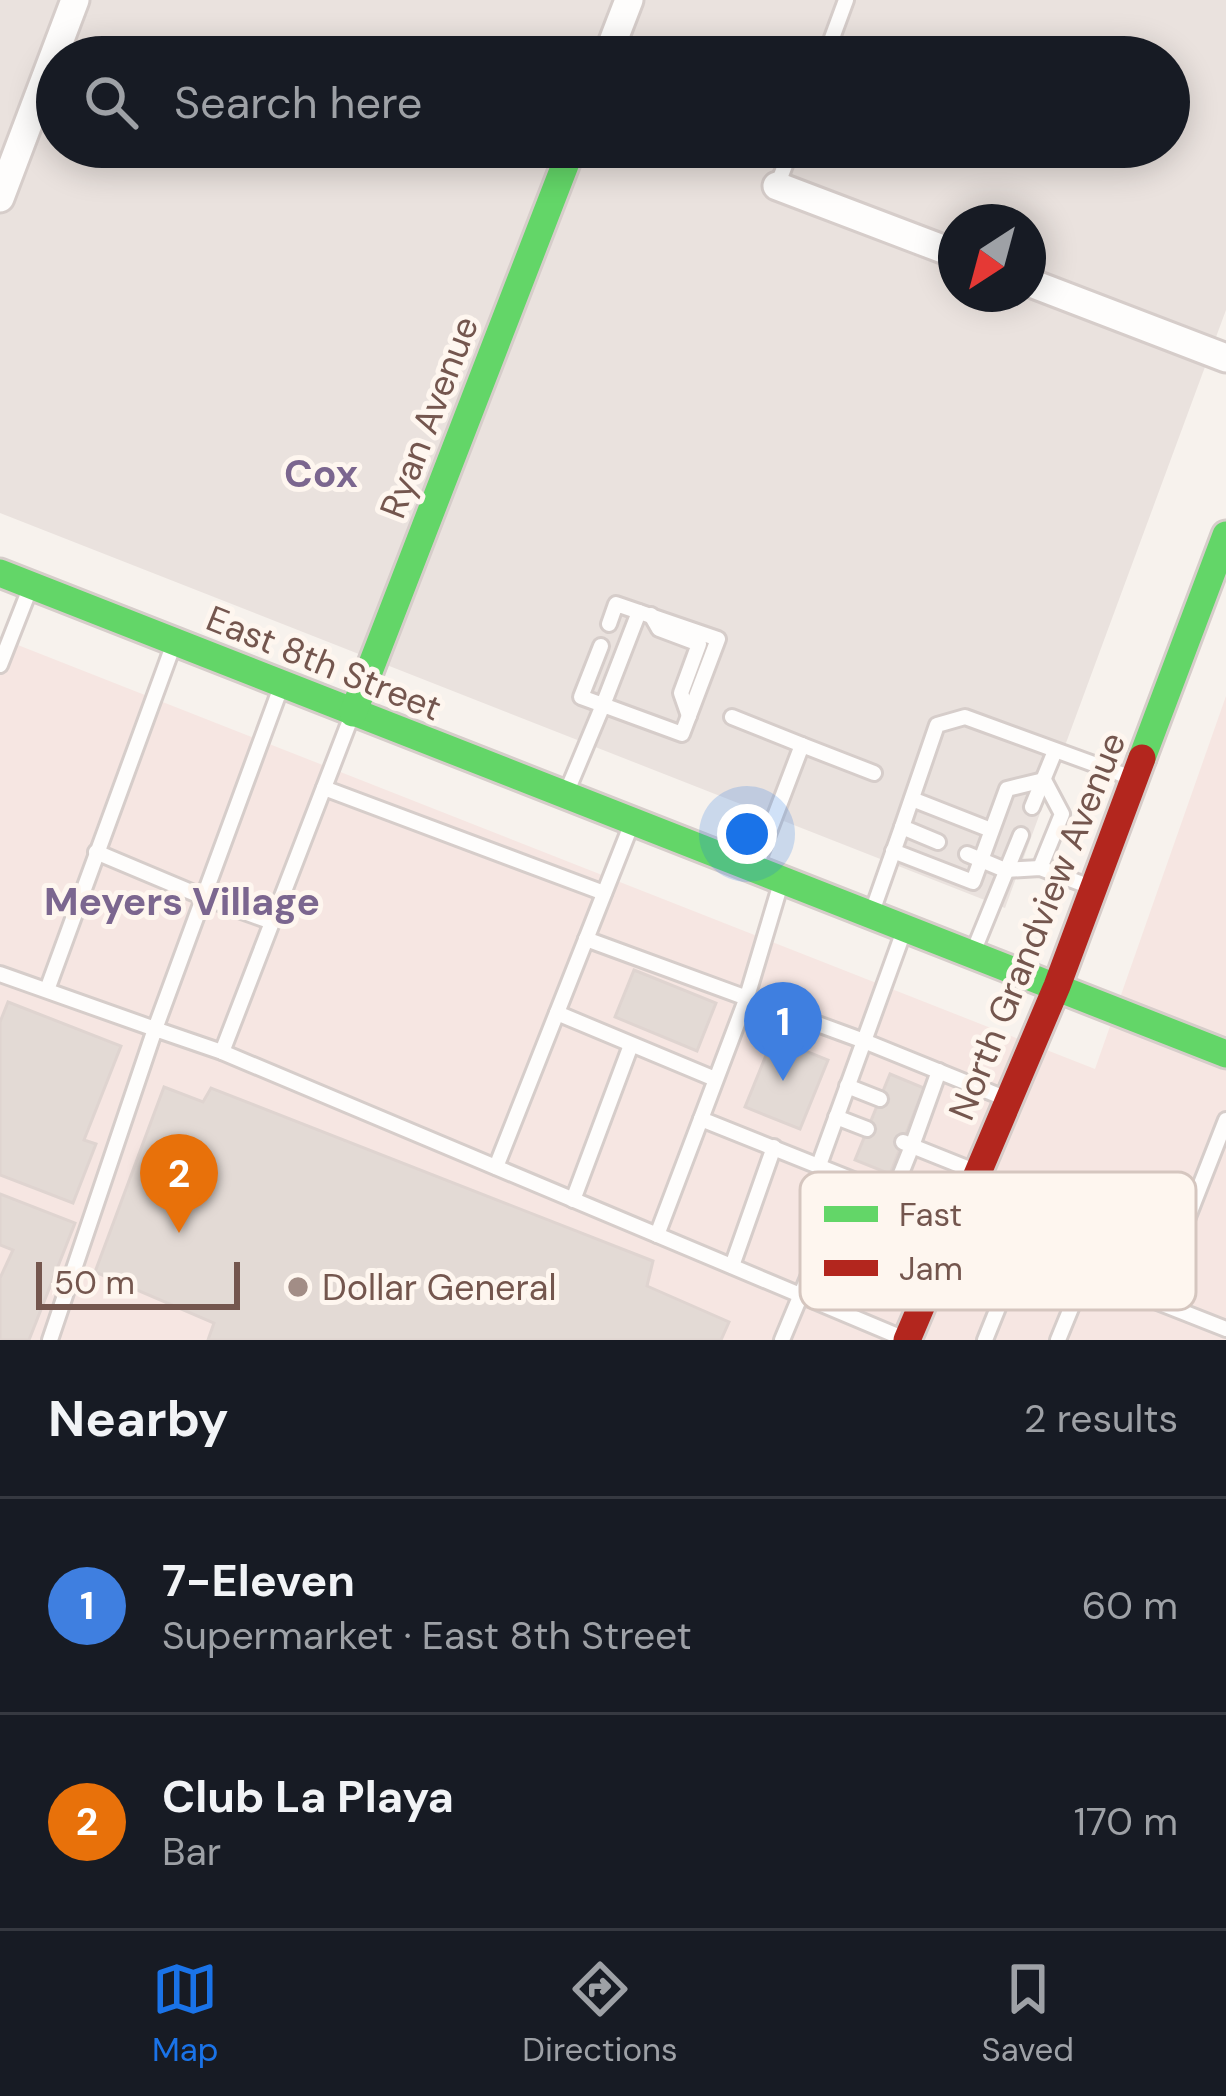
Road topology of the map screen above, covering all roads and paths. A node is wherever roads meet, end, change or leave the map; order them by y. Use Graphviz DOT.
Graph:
graph roads {
  1 [pos="75,0"];
  2 [pos="629,0"];
  3 [pos="846,0"];
  4 [pos="61,36"];
  5 [pos="615,36"];
  6 [pos="833,36"];
  7 [pos="36,103"];
  8 [pos="564,168"];
  9 [pos="784,168"];
  10 [pos="777,186"];
  11 [pos="0,198"];
  12 [pos="938,247"];
  13 [pos="1046,289"];
  14 [pos="1226,358"];
  15 [pos="1226,535"];
  16 [pos="0,573"];
  17 [pos="31,585"];
  18 [pos="645,613"];
  19 [pos="609,624"];
  20 [pos="175,642"];
  21 [pos="601,646"];
  22 [pos="0,665"];
  23 [pos="282,685"];
  24 [pos="603,705"];
  25 [pos="353,712"];
  26 [pos="732,717"];
  27 [pos="802,745"];
  28 [pos="1055,751"];
  29 [pos="874,773"];
  30 [pos="1044,780"];
  31 [pos="1136,780"];
  32 [pos="324,788"];
  33 [pos="565,796"];
  34 [pos="912,799"];
  35 [pos="1032,807"];
  36 [pos="632,823"];
  37 [pos="902,827"];
  38 [pos="991,830"];
  39 [pos="1021,835"];
  40 [pos="938,842"];
  41 [pos="893,851"];
  42 [pos="97,852"];
  43 [pos="974,857"];
  44 [pos="1040,868"];
  45 [pos="1005,870"];
  46 [pos="754,871"];
  47 [pos="782,881"];
  48 [pos="1093,888"];
  49 [pos="604,892"];
  50 [pos="203,897"];
  51 [pos="871,914"];
  52 [pos="272,922"];
  53 [pos="905,927"];
  54 [pos="586,938"];
  55 [pos="972,954"];
  56 [pos="0,974"];
  57 [pos="1057,986"];
  58 [pos="47,990"];
  59 [pos="746,1000"];
  60 [pos="557,1013"];
  61 [pos="155,1029"];
  62 [pos="864,1041"];
  63 [pos="632,1046"];
  64 [pos="222,1052"];
  65 [pos="1226,1054"];
  66 [pos="939,1071"];
  67 [pos="715,1079"];
  68 [pos="847,1086"];
  69 [pos="880,1099"];
  70 [pos="1008,1100"];
  71 [pos="836,1117"];
  72 [pos="701,1119"];
  73 [pos="1226,1120"];
  74 [pos="867,1129"];
  75 [pos="907,1144"];
  76 [pos="774,1147"];
  77 [pos="819,1165"];
  78 [pos="496,1168"];
  79 [pos="834,1172"];
  80 [pos="899,1172"];
  81 [pos="976,1172"];
  82 [pos="1196,1196"];
  83 [pos="573,1200"];
  84 [pos="657,1235"];
  85 [pos="732,1266"];
  86 [pos="800,1295"];
  87 [pos="800,1297"];
  88 [pos="836,1310"];
  89 [pos="919,1310"];
  90 [pos="997,1310"];
  91 [pos="1070,1310"];
  92 [pos="1178,1310"];
  93 [pos="1226,1329"];
  94 [pos="50,1340"];
  95 [pos="782,1340"];
  96 [pos="907,1340"];
  97 [pos="985,1340"];
  98 [pos="1058,1340"];
  1 -- 4 [label="street"];
  2 -- 5 [label="street"];
  3 -- 6 [label="lane"];
  7 -- 11 [label="street"];
  8 -- 25 [label="main road, Ryan Avenue"];
  9 -- 10 [label="lane"];
  10 -- 12 [label="street"];
  13 -- 14 [label="street"];
  15 -- 31 [label="main road, North Grandview Avenue"];
  16 -- 17 [label="main road, East 8th Street"];
  17 -- 20 [label="main road, East 8th Street"];
  17 -- 22 [label="lane"];
  18 -- 19 [label="lane"];
  18 -- 24 [label="lane"];
  18 -- 24 [label="lane"];
  20 -- 23 [label="main road, East 8th Street"];
  20 -- 42 [label="lane"];
  21 -- 24 [label="lane"];
  23 -- 25 [label="main road, East 8th Street"];
  23 -- 50 [label="lane"];
  24 -- 33 [label="lane"];
  25 -- 32 [label="lane"];
  25 -- 33 [label="main road, East 8th Street"];
  26 -- 27 [label="lane"];
  27 -- 29 [label="lane"];
  27 -- 46 [label="lane"];
  28 -- 30 [label="lane"];
  28 -- 31 [label="lane"];
  28 -- 34 [label="lane"];
  30 -- 35 [label="lane"];
  30 -- 38 [label="lane"];
  30 -- 44 [label="lane"];
  31 -- 48 [label="main road, North Grandview Avenue"];
  32 -- 49 [label="lane"];
  32 -- 52 [label="lane"];
  33 -- 36 [label="main road, East 8th Street"];
  34 -- 37 [label="lane"];
  34 -- 38 [label="lane"];
  36 -- 46 [label="main road, East 8th Street"];
  36 -- 49 [label="lane"];
  37 -- 40 [label="lane"];
  37 -- 41 [label="lane"];
  38 -- 43 [label="lane"];
  39 -- 45 [label="lane"];
  41 -- 43 [label="lane"];
  41 -- 51 [label="lane"];
  42 -- 50 [label="lane"];
  42 -- 58 [label="lane"];
  43 -- 45 [label="lane"];
  44 -- 45 [label="lane"];
  44 -- 48 [label="lane"];
  45 -- 55 [label="lane"];
  46 -- 47 [label="main road, East 8th Street"];
  47 -- 51 [label="main road, East 8th Street"];
  47 -- 59 [label="lane"];
  48 -- 57 [label="main road, North Grandview Avenue"];
  49 -- 54 [label="lane"];
  50 -- 52 [label="lane"];
  50 -- 61 [label="lane"];
  51 -- 53 [label="main road, East 8th Street"];
  52 -- 64 [label="lane"];
  53 -- 55 [label="main road, East 8th Street"];
  53 -- 62 [label="lane"];
  54 -- 59 [label="lane"];
  54 -- 60 [label="lane"];
  55 -- 57 [label="main road, East 8th Street"];
  56 -- 58 [label="lane"];
  57 -- 65 [label="main road, East 8th Street"];
  57 -- 70 [label="main road, North Grandview Avenue"];
  58 -- 61 [label="lane"];
  59 -- 62 [label="lane"];
  59 -- 67 [label="lane"];
  60 -- 63 [label="lane"];
  60 -- 78 [label="lane"];
  61 -- 64 [label="lane"];
  61 -- 94 [label="lane"];
  62 -- 66 [label="lane"];
  62 -- 68 [label="lane"];
  63 -- 67 [label="lane"];
  63 -- 83 [label="lane"];
  64 -- 78 [label="lane"];
  66 -- 70 [label="lane"];
  66 -- 75 [label="lane"];
  67 -- 72 [label="lane"];
  68 -- 69 [label="lane"];
  68 -- 71 [label="lane"];
  70 -- 81 [label="main road, North Grandview Avenue"];
  71 -- 74 [label="lane"];
  71 -- 77 [label="lane"];
  72 -- 76 [label="lane"];
  72 -- 84 [label="lane"];
  73 -- 82 [label="lane"];
  75 -- 80 [label="lane"];
  75 -- 81 [label="lane"];
  76 -- 77 [label="lane"];
  76 -- 85 [label="lane"];
  77 -- 79 [label="lane"];
  78 -- 83 [label="lane"];
  83 -- 84 [label="lane"];
  84 -- 85 [label="lane"];
  85 -- 86 [label="lane"];
  87 -- 95 [label="lane"];
  88 -- 96 [label="lane"];
  89 -- 96 [label="main road, North Grandview Avenue"];
  90 -- 97 [label="lane"];
  91 -- 98 [label="lane"];
  92 -- 93 [label="lane"];
}
